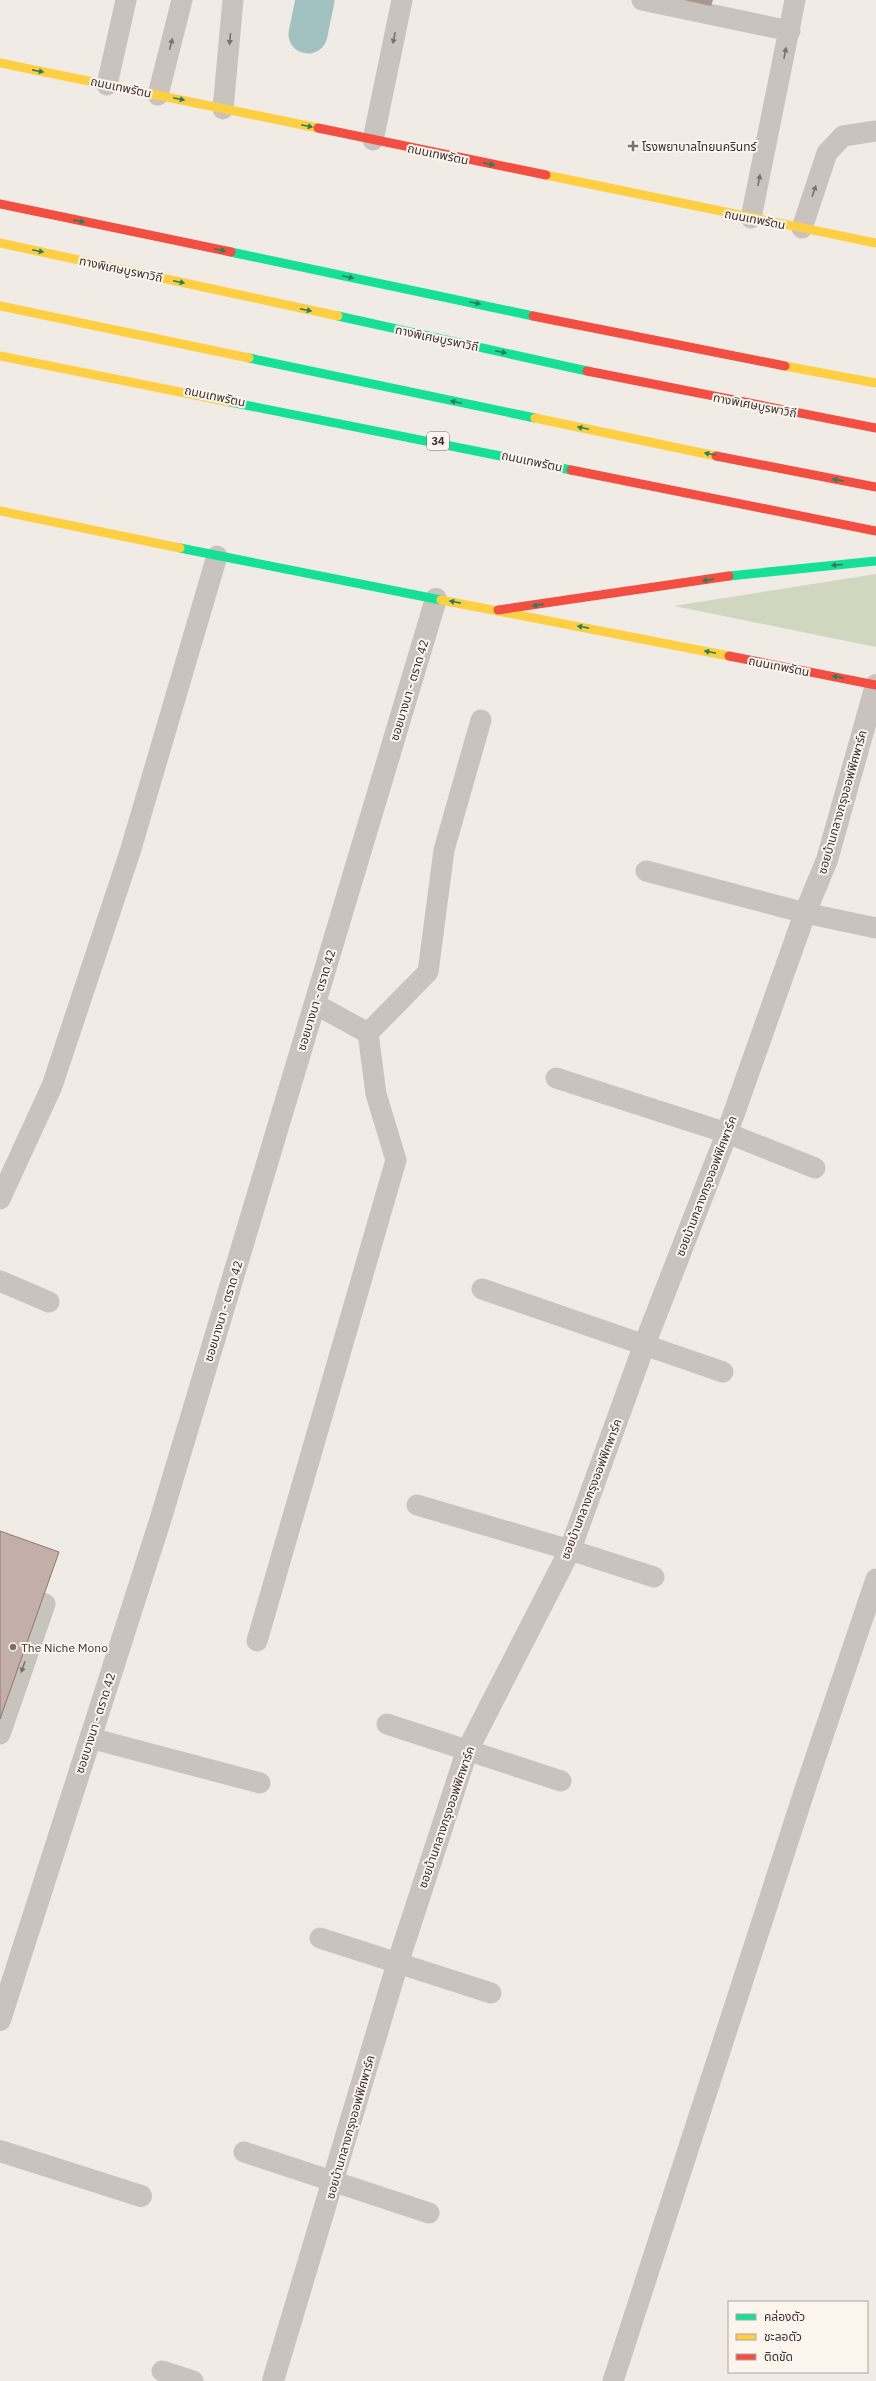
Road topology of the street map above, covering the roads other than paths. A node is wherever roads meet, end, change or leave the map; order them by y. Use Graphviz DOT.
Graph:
graph roads {
  1 [pos="126,0"];
  2 [pos="182,0"];
  3 [pos="233,0"];
  4 [pos="402,0"];
  5 [pos="642,0"];
  6 [pos="796,0"];
  7 [pos="790,31"];
  8 [pos="0,63"];
  9 [pos="107,84"];
  10 [pos="158,95"];
  11 [pos="223,109"];
  12 [pos="876,131"];
  13 [pos="373,140"];
  14 [pos="0,204"];
  15 [pos="751,218"];
  16 [pos="802,228"];
  17 [pos="0,243"];
  18 [pos="876,243"];
  19 [pos="0,306"];
  20 [pos="0,352"];
  21 [pos="0,356"];
  22 [pos="876,383"];
  23 [pos="876,428"];
  24 [pos="876,487"];
  25 [pos="0,511"];
  26 [pos="876,531"];
  27 [pos="217,556"];
  28 [pos="876,561"];
  29 [pos="436,599"];
  30 [pos="498,610"];
  31 [pos="876,685"];
  32 [pos="480,720"];
  33 [pos="646,871"];
  34 [pos="805,913"];
  35 [pos="876,928"];
  36 [pos="314,1004"];
  37 [pos="368,1033"];
  38 [pos="556,1078"];
  39 [pos="727,1133"];
  40 [pos="815,1168"];
  41 [pos="0,1199"];
  42 [pos="0,1281"];
  43 [pos="482,1289"];
  44 [pos="49,1302"];
  45 [pos="645,1343"];
  46 [pos="724,1372"];
  47 [pos="417,1505"];
  48 [pos="570,1550"];
  49 [pos="654,1577"];
  50 [pos="876,1579"];
  51 [pos="0,1588"];
  52 [pos="257,1641"];
  53 [pos="387,1724"];
  54 [pos="0,1734"];
  55 [pos="90,1738"];
  56 [pos="467,1751"];
  57 [pos="561,1781"];
  58 [pos="260,1783"];
  59 [pos="320,1938"];
  60 [pos="398,1962"];
  61 [pos="491,1993"];
  62 [pos="0,2020"];
  63 [pos="0,2150"];
  64 [pos="244,2152"];
  65 [pos="334,2182"];
  66 [pos="141,2196"];
  67 [pos="429,2213"];
  68 [pos="162,2371"];
  69 [pos="193,2381"];
  70 [pos="273,2381"];
  71 [pos="613,2381"];
  1 -- 9 [label="lane"];
  10 -- 2 [label="lane, one-way"];
  3 -- 11 [label="lane, one-way"];
  4 -- 13 [label="lane, one-way"];
  5 -- 7 [label="lane"];
  6 -- 7 [label="lane"];
  15 -- 7 [label="lane, one-way"];
  8 -- 9 [label="main road, ถนนเทพรัตน, one-way"];
  9 -- 10 [label="main road, ถนนเทพรัตน"];
  10 -- 11 [label="main road, ถนนเทพรัตน, one-way"];
  11 -- 13 [label="main road, ถนนเทพรัตน, one-way"];
  16 -- 12 [label="lane, one-way"];
  13 -- 15 [label="main road, ถนนเทพรัตน, one-way"];
  14 -- 22 [label="main road, one-way"];
  15 -- 16 [label="main road, ถนนเทพรัตน"];
  16 -- 18 [label="main road, ถนนเทพรัตน"];
  17 -- 23 [label="main road, ทางพิเศษบูรพาวิถี, one-way"];
  24 -- 19 [label="main road, one-way"];
  20 -- 26 [label="main road, ถนนเทพรัตน / 34"];
  21 -- 26 [label="main road, bridge"];
  25 -- 27 [label="main road, ถนนเทพรัตน"];
  27 -- 29 [label="main road, ถนนเทพรัตน"];
  27 -- 41 [label="lane"];
  28 -- 30 [label="main road, one-way"];
  30 -- 29 [label="main road, ถนนเทพรัตน, one-way"];
  29 -- 36 [label="street, ซอยบางนา - ตราด 42"];
  31 -- 30 [label="main road, ถนนเทพรัตน, one-way"];
  31 -- 34 [label="street, ซอยบ้านกลางกรุงออฟฟิศพาร์ค"];
  32 -- 37 [label="lane"];
  33 -- 34 [label="lane"];
  34 -- 35 [label="lane"];
  34 -- 39 [label="street, ซอยบ้านกลางกรุงออฟฟิศพาร์ค"];
  36 -- 37 [label="lane"];
  36 -- 55 [label="street, ซอยบางนา - ตราด 42"];
  37 -- 52 [label="lane"];
  38 -- 39 [label="lane"];
  39 -- 40 [label="lane"];
  39 -- 45 [label="street, ซอยบ้านกลางกรุงออฟฟิศพาร์ค"];
  42 -- 44 [label="lane"];
  43 -- 45 [label="lane"];
  45 -- 46 [label="lane"];
  45 -- 48 [label="street, ซอยบ้านกลางกรุงออฟฟิศพาร์ค"];
  47 -- 48 [label="lane"];
  48 -- 49 [label="lane"];
  48 -- 56 [label="street, ซอยบ้านกลางกรุงออฟฟิศพาร์ค"];
  50 -- 71 [label="lane"];
  51 -- 54 [label="lane, one-way"];
  53 -- 56 [label="lane"];
  55 -- 58 [label="lane"];
  55 -- 62 [label="street, ซอยบางนา - ตราด 42"];
  56 -- 57 [label="lane"];
  56 -- 60 [label="street, ซอยบ้านกลางกรุงออฟฟิศพาร์ค"];
  59 -- 60 [label="lane"];
  60 -- 61 [label="lane"];
  60 -- 65 [label="street, ซอยบ้านกลางกรุงออฟฟิศพาร์ค"];
  63 -- 66 [label="street"];
  64 -- 65 [label="lane"];
  65 -- 67 [label="lane"];
  65 -- 70 [label="street, ซอยบ้านกลางกรุงออฟฟิศพาร์ค"];
  68 -- 69 [label="lane"];
}
